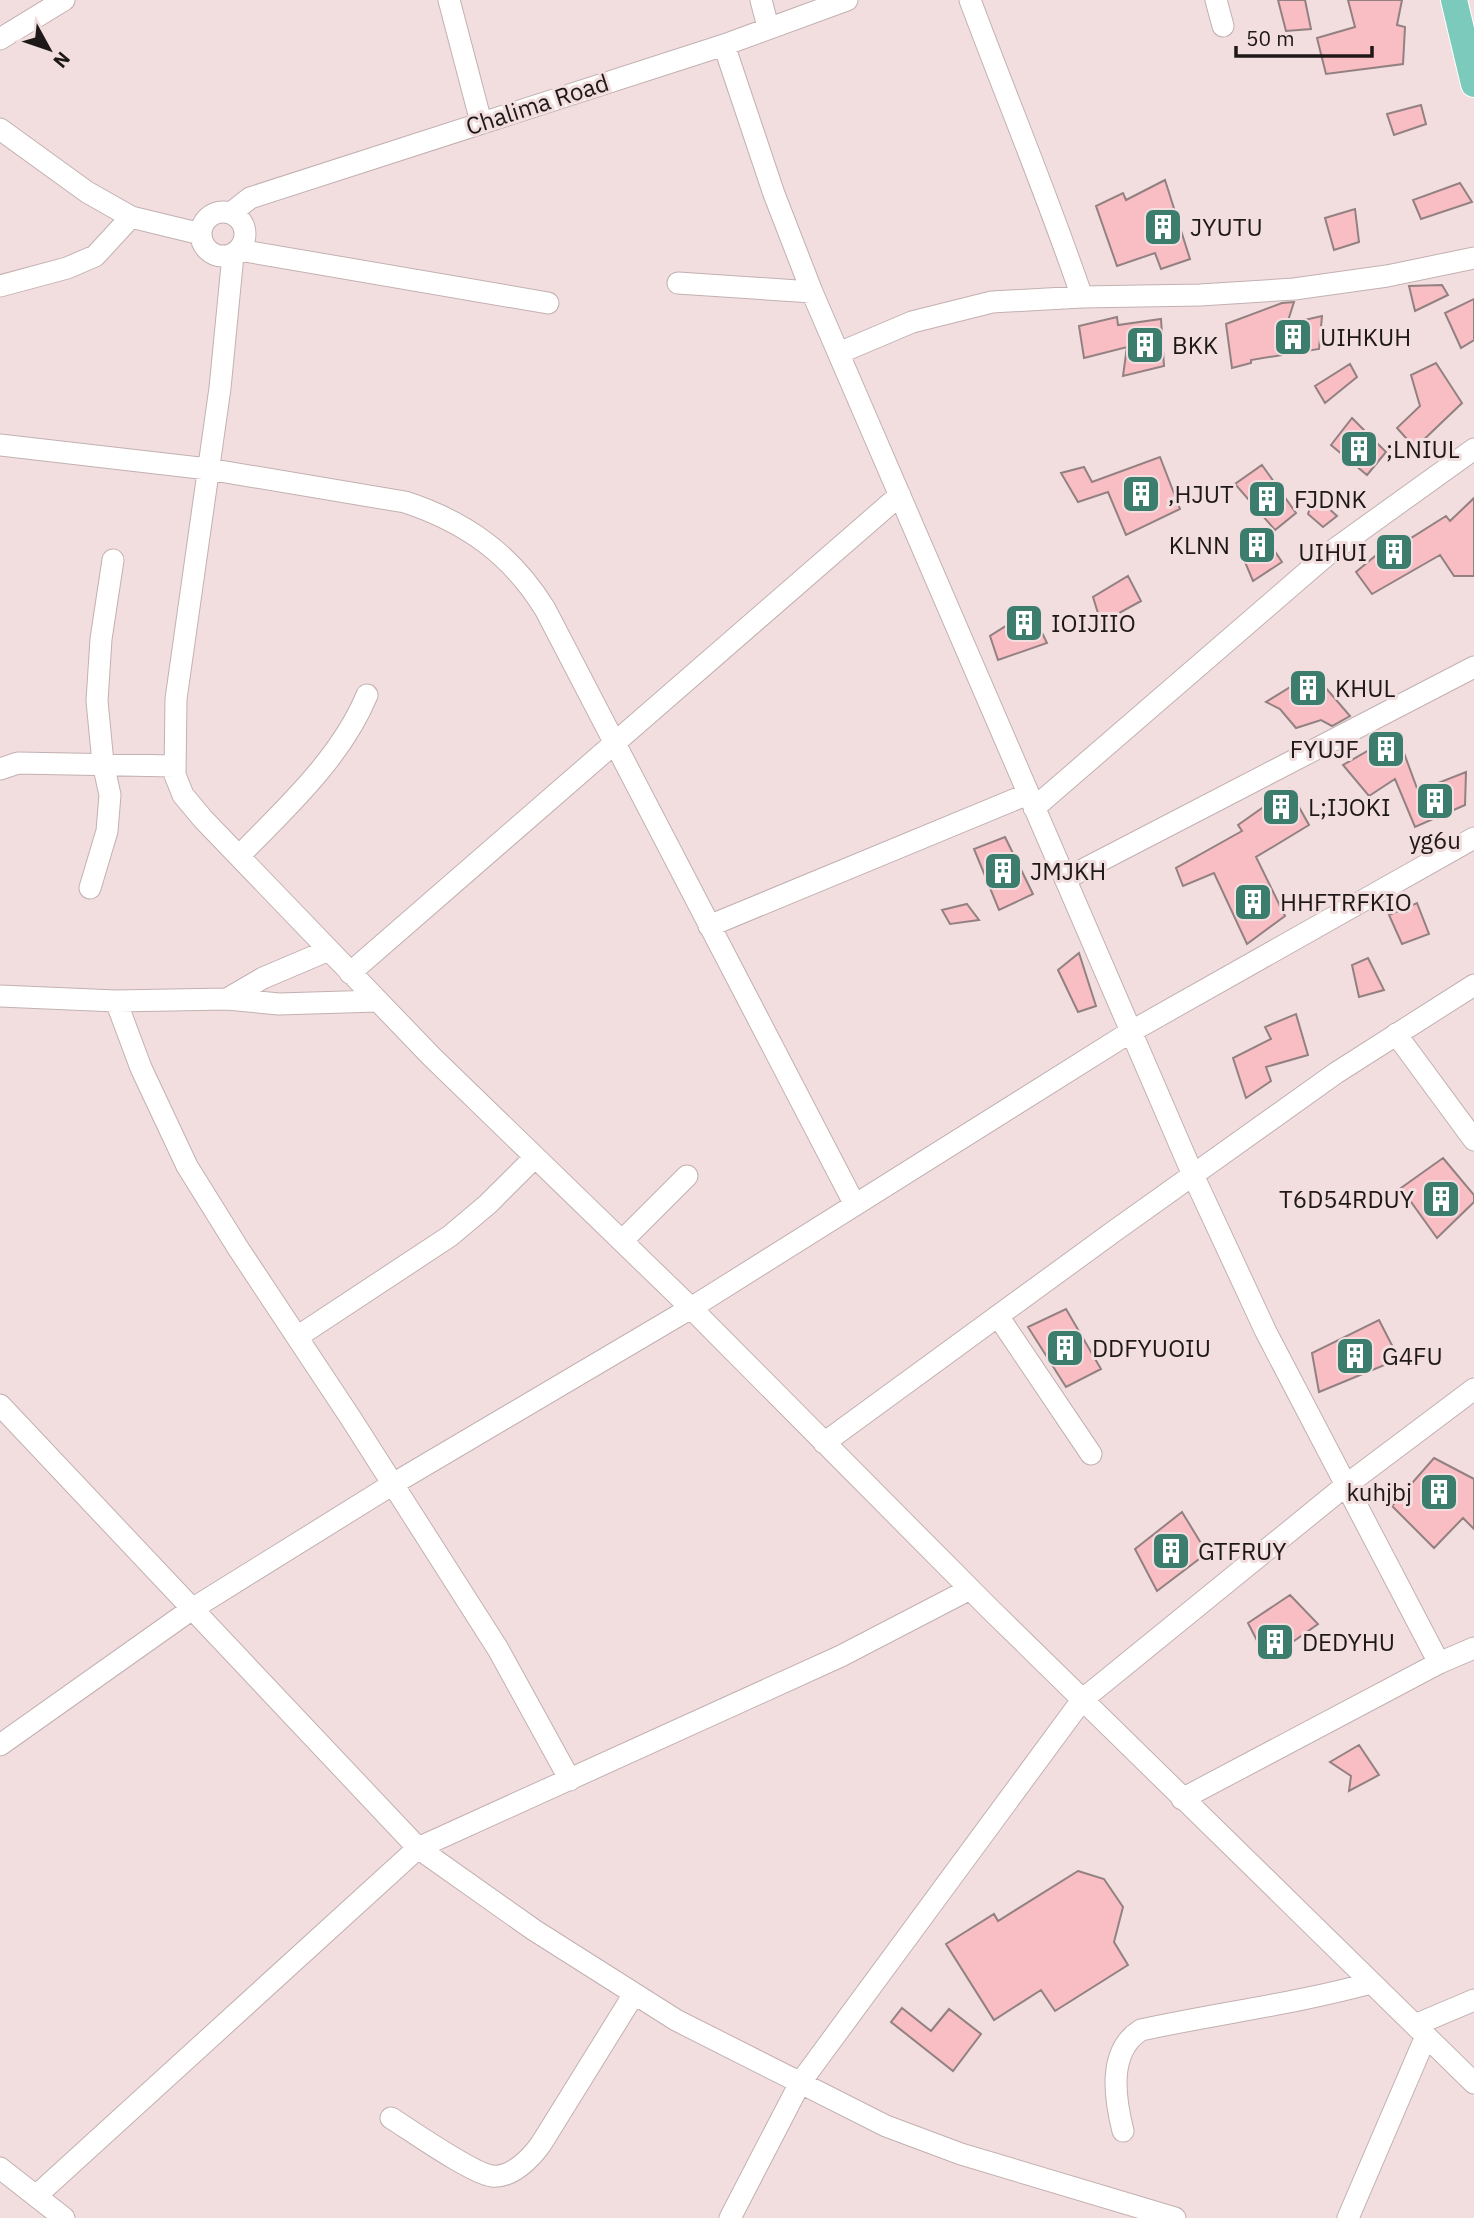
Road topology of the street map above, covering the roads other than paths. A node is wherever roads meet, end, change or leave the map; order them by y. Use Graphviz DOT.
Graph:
graph roads {
  1 [pos="64,0"];
  2 [pos="449,0"];
  3 [pos="761,0"];
  4 [pos="846,0"];
  5 [pos="970,0"];
  6 [pos="1216,0"];
  7 [pos="1454,0"];
  8 [pos="1223,26"];
  9 [pos="768,27"];
  10 [pos="0,39"];
  11 [pos="724,45"];
  12 [pos="1474,84"];
  13 [pos="481,122"];
  14 [pos="0,129"];
  15 [pos="231,213"];
  16 [pos="131,217"];
  17 [pos="201,234"];
  18 [pos="236,252"];
  19 [pos="1474,258"];
  20 [pos="678,283"];
  21 [pos="0,286"];
  22 [pos="812,292"];
  23 [pos="1082,297"];
  24 [pos="548,303"];
  25 [pos="839,353"];
  26 [pos="0,445"];
  27 [pos="1474,449"];
  28 [pos="208,469"];
  29 [pos="900,495"];
  30 [pos="113,560"];
  31 [pos="1474,667"];
  32 [pos="367,695"];
  33 [pos="614,743"];
  34 [pos="103,764"];
  35 [pos="174,766"];
  36 [pos="0,769"];
  37 [pos="1031,801"];
  38 [pos="1474,838"];
  39 [pos="239,856"];
  40 [pos="1065,879"];
  41 [pos="90,888"];
  42 [pos="709,926"];
  43 [pos="329,950"];
  44 [pos="350,973"];
  45 [pos="1474,985"];
  46 [pos="0,996"];
  47 [pos="227,999"];
  48 [pos="116,1001"];
  49 [pos="377,1001"];
  50 [pos="1132,1031"];
  51 [pos="1396,1034"];
  52 [pos="1474,1140"];
  53 [pos="535,1157"];
  54 [pos="1193,1175"];
  55 [pos="687,1176"];
  56 [pos="855,1205"];
  57 [pos="622,1241"];
  58 [pos="691,1308"];
  59 [pos="998,1316"];
  60 [pos="297,1337"];
  61 [pos="1474,1389"];
  62 [pos="0,1405"];
  63 [pos="824,1443"];
  64 [pos="1091,1454"];
  65 [pos="393,1484"];
  66 [pos="1345,1486"];
  67 [pos="970,1589"];
  68 [pos="192,1609"];
  69 [pos="1474,1648"];
  70 [pos="1439,1663"];
  71 [pos="1082,1700"];
  72 [pos="0,1745"];
  73 [pos="570,1780"];
  74 [pos="1182,1799"];
  75 [pos="418,1848"];
  76 [pos="1371,1983"];
  77 [pos="634,1994"];
  78 [pos="1474,2000"];
  79 [pos="1420,2031"];
  80 [pos="1474,2082"];
  81 [pos="800,2083"];
  82 [pos="391,2118"];
  83 [pos="1123,2132"];
  84 [pos="0,2168"];
  85 [pos="36,2196"];
  86 [pos="1143,2213"];
  87 [pos="64,2218"];
  88 [pos="730,2218"];
  89 [pos="1175,2218"];
  90 [pos="1348,2218"];
  1 -- 10 [label="street"];
  2 -- 13 [label="street"];
  3 -- 9 [label="street"];
  4 -- 9 [label="street, Chalima Road"];
  5 -- 23 [label="street"];
  6 -- 8 [label="street"];
  7 -- 12 [label="main road"];
  9 -- 11 [label="street, Chalima Road"];
  11 -- 13 [label="street, Chalima Road"];
  11 -- 22 [label="street"];
  13 -- 15 [label="street, Chalima Road"];
  14 -- 16 [label="street"];
  15 -- 17 [label="street"];
  15 -- 18 [label="street"];
  16 -- 17 [label="street"];
  16 -- 21 [label="street"];
  17 -- 18 [label="street"];
  18 -- 24 [label="street"];
  18 -- 28 [label="street"];
  19 -- 23 [label="street"];
  20 -- 22 [label="street"];
  22 -- 25 [label="street"];
  23 -- 25 [label="street"];
  25 -- 29 [label="street"];
  26 -- 28 [label="street"];
  27 -- 37 [label="street"];
  28 -- 33 [label="street"];
  28 -- 35 [label="street"];
  29 -- 33 [label="street"];
  29 -- 37 [label="street"];
  30 -- 34 [label="street"];
  31 -- 40 [label="street"];
  32 -- 39 [label="street"];
  33 -- 42 [label="street"];
  33 -- 44 [label="street"];
  34 -- 35 [label="street"];
  34 -- 36 [label="street"];
  34 -- 41 [label="street"];
  35 -- 39 [label="street"];
  37 -- 40 [label="street"];
  37 -- 42 [label="street"];
  38 -- 50 [label="street"];
  39 -- 43 [label="street"];
  40 -- 50 [label="street"];
  42 -- 56 [label="street"];
  43 -- 44 [label="street"];
  43 -- 47 [label="street"];
  44 -- 49 [label="street"];
  45 -- 51 [label="street"];
  46 -- 48 [label="street"];
  47 -- 48 [label="street"];
  47 -- 49 [label="street"];
  48 -- 60 [label="street"];
  49 -- 53 [label="street"];
  50 -- 54 [label="street"];
  50 -- 56 [label="street"];
  51 -- 52 [label="street"];
  51 -- 54 [label="street"];
  53 -- 57 [label="street"];
  53 -- 60 [label="street"];
  54 -- 59 [label="street"];
  54 -- 66 [label="street"];
  55 -- 57 [label="street"];
  56 -- 58 [label="street"];
  57 -- 58 [label="street"];
  58 -- 63 [label="street"];
  58 -- 65 [label="street"];
  59 -- 63 [label="street"];
  59 -- 64 [label="street"];
  60 -- 65 [label="street"];
  61 -- 66 [label="street"];
  62 -- 68 [label="street"];
  63 -- 67 [label="street"];
  65 -- 68 [label="street"];
  65 -- 73 [label="street"];
  66 -- 70 [label="street"];
  66 -- 71 [label="street"];
  67 -- 71 [label="street"];
  67 -- 73 [label="street"];
  68 -- 72 [label="street"];
  68 -- 75 [label="street"];
  69 -- 70 [label="street"];
  70 -- 74 [label="street"];
  71 -- 74 [label="street"];
  71 -- 81 [label="street"];
  73 -- 75 [label="street"];
  74 -- 76 [label="street"];
  75 -- 77 [label="street"];
  75 -- 85 [label="street"];
  76 -- 79 [label="street"];
  76 -- 83 [label="street"];
  77 -- 81 [label="street"];
  77 -- 82 [label="street"];
  78 -- 79 [label="street"];
  79 -- 80 [label="street"];
  79 -- 90 [label="street"];
  81 -- 86 [label="street"];
  81 -- 88 [label="street"];
  84 -- 85 [label="street"];
  85 -- 87 [label="street"];
  86 -- 89 [label="street"];
}
